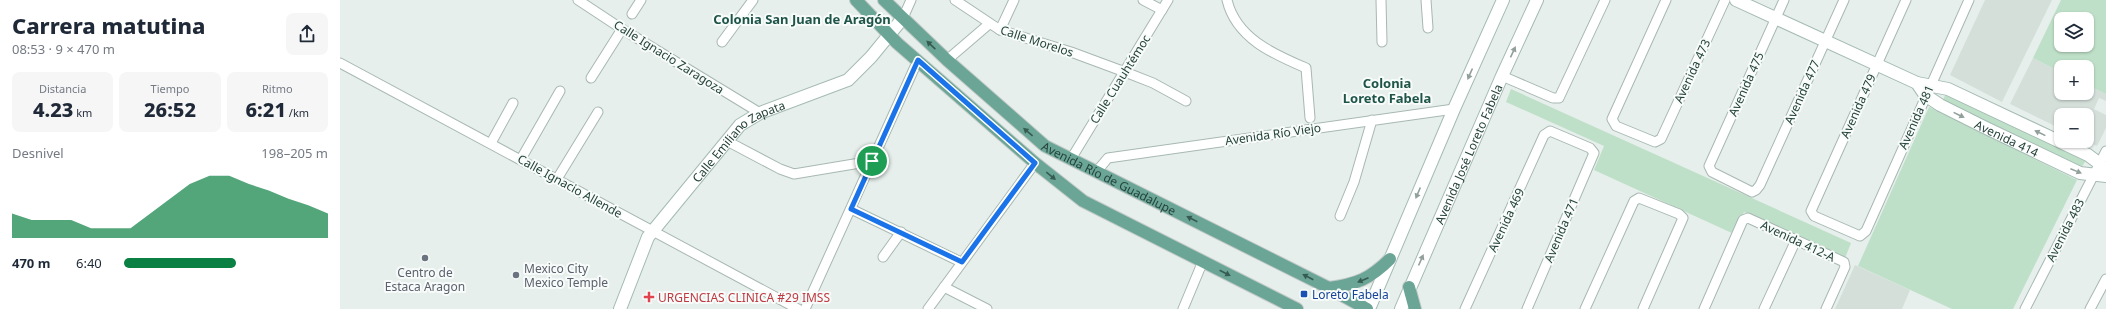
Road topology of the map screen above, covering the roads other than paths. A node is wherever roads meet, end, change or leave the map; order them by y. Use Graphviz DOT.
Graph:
graph roads {
  1 [pos="578,0"];
  2 [pos="641,0"];
  3 [pos="753,0"];
  4 [pos="856,0"];
  5 [pos="884,0"];
  6 [pos="911,0"];
  7 [pos="955,0"];
  8 [pos="1014,0"];
  9 [pos="1143,0"];
  10 [pos="1168,0"];
  11 [pos="1227,0"];
  12 [pos="1380,0"];
  13 [pos="1426,0"];
  14 [pos="1503,0"];
  15 [pos="1537,0"];
  16 [pos="1605,0"];
  17 [pos="1666,0"];
  18 [pos="1725,0"];
  19 [pos="1736,0"];
  20 [pos="1784,0"];
  21 [pos="1844,0"];
  22 [pos="1906,0"];
  23 [pos="1969,0"];
  24 [pos="1162,10"];
  25 [pos="632,14"];
  26 [pos="903,18"];
  27 [pos="1776,18"];
  28 [pos="989,24"];
  29 [pos="1428,28"];
  30 [pos="622,29"];
  31 [pos="1000,30"];
  32 [pos="889,35"];
  33 [pos="1826,41"];
  34 [pos="722,42"];
  35 [pos="1382,42"];
  36 [pos="918,60"];
  37 [pos="947,60"];
  38 [pos="340,63"];
  39 [pos="1877,64"];
  40 [pos="1126,72"];
  41 [pos="1502,76"];
  42 [pos="591,78"];
  43 [pos="1917,83"];
  44 [pos="1931,84"];
  45 [pos="560,91"];
  46 [pos="1925,95"];
  47 [pos="1186,101"];
  48 [pos="513,103"];
  49 [pos="1454,108"];
  50 [pos="598,112"];
  51 [pos="760,113"];
  52 [pos="1310,118"];
  53 [pos="1372,120"];
  54 [pos="1548,131"];
  55 [pos="727,141"];
  56 [pos="491,143"];
  57 [pos="2106,151"];
  58 [pos="521,158"];
  59 [pos="1071,158"];
  60 [pos="872,161"];
  61 [pos="1035,163"];
  62 [pos="2103,168"];
  63 [pos="1097,171"];
  64 [pos="2093,176"];
  65 [pos="2106,176"];
  66 [pos="557,179"];
  67 [pos="1760,185"];
  68 [pos="851,209"];
  69 [pos="1340,216"];
  70 [pos="653,232"];
  71 [pos="901,232"];
  72 [pos="1863,235"];
  73 [pos="1796,240"];
  74 [pos="883,257"];
  75 [pos="1390,259"];
  76 [pos="1203,261"];
  77 [pos="962,262"];
  78 [pos="2106,279"];
  79 [pos="944,287"];
  80 [pos="1409,287"];
  81 [pos="1328,288"];
  82 [pos="620,309"];
  83 [pos="798,309"];
  84 [pos="805,309"];
  85 [pos="928,309"];
  86 [pos="987,309"];
  87 [pos="1183,309"];
  88 [pos="1297,309"];
  89 [pos="1368,309"];
  90 [pos="1401,309"];
  91 [pos="1415,309"];
  92 [pos="1465,309"];
  93 [pos="1527,309"];
  94 [pos="1585,309"];
  95 [pos="1644,309"];
  96 [pos="1704,309"];
  97 [pos="1764,309"];
  98 [pos="1826,309"];
  99 [pos="2025,309"];
  100 [pos="2090,309"];
  1 -- 30 [label="street, Calle Ignacio Zaragoza"];
  2 -- 25 [label="street"];
  3 -- 34 [label="street"];
  4 -- 32 [label="main road, Avenida Río de Guadalupe"];
  5 -- 26 [label="main road, Avenida Río de Guadalupe"];
  6 -- 26 [label="street"];
  7 -- 28 [label="street, Calle Morelos"];
  8 -- 31 [label="street"];
  9 -- 24 [label="street"];
  10 -- 24 [label="street, Calle Cuauhtémoc"];
  11 -- 52 [label="street"];
  12 -- 35 [label="street"];
  13 -- 29 [label="street"];
  14 -- 49 [label="street, one-way"];
  41 -- 15 [label="street, Avenida José Loreto Fabela, one-way"];
  16 -- 41 [label="street"];
  17 -- 18 [label="street, Avenida 473"];
  19 -- 27 [label="street, Avenida 414"];
  20 -- 27 [label="street, Avenida 475"];
  21 -- 33 [label="street, Avenida 477"];
  22 -- 39 [label="street, Avenida 479"];
  23 -- 44 [label="street, Avenida 481"];
  24 -- 40 [label="street, Calle Cuauhtémoc"];
  26 -- 32 [label="street, Calle Emiliano Zapata"];
  37 -- 26 [label="main road, Avenida Río de Guadalupe, one-way"];
  27 -- 33 [label="street, Avenida 414"];
  27 -- 67 [label="street, Avenida 475"];
  28 -- 31 [label="street, Calle Morelos"];
  28 -- 37 [label="street"];
  30 -- 42 [label="street"];
  30 -- 51 [label="street, Calle Ignacio Zaragoza"];
  31 -- 40 [label="street, Calle Morelos"];
  32 -- 36 [label="main road, Avenida Río de Guadalupe"];
  32 -- 51 [label="street, Calle Emiliano Zapata"];
  33 -- 39 [label="street, Avenida 414"];
  33 -- 67 [label="street, Avenida 477"];
  36 -- 60 [label="street"];
  36 -- 61 [label="main road, Avenida Río de Guadalupe"];
  59 -- 37 [label="main road, Avenida Río de Guadalupe, one-way"];
  38 -- 56 [label="street, Calle Ignacio Allende"];
  39 -- 43 [label="street, Avenida 414"];
  39 -- 72 [label="street, Avenida 479"];
  40 -- 47 [label="street, Calle Morelos"];
  40 -- 59 [label="street, Calle Cuauhtémoc"];
  80 -- 41 [label="street, Avenida José Loreto Fabela, one-way"];
  43 -- 44 [label="street, Avenida 414"];
  43 -- 46 [label="street, Avenida 414"];
  44 -- 46 [label="street, Avenida 481"];
  62 -- 44 [label="street, Avenida 414, one-way"];
  45 -- 58 [label="street"];
  46 -- 64 [label="street, Avenida 414, one-way"];
  46 -- 72 [label="street, Avenida 481"];
  48 -- 56 [label="street"];
  49 -- 53 [label="street, Avenida Río Viejo"];
  49 -- 75 [label="street, one-way"];
  50 -- 66 [label="street"];
  51 -- 55 [label="street, Calle Emiliano Zapata"];
  53 -- 63 [label="street, Avenida Río Viejo"];
  53 -- 69 [label="street"];
  54 -- 92 [label="street, Avenida 469"];
  54 -- 93 [label="street, Avenida 471"];
  55 -- 60 [label="street"];
  55 -- 70 [label="street, Calle Emiliano Zapata"];
  56 -- 58 [label="street, Calle Ignacio Allende"];
  57 -- 62 [label="street, Avenida 483"];
  58 -- 66 [label="street, Calle Ignacio Allende"];
  59 -- 63 [label="main road, Avenida Río de Guadalupe"];
  60 -- 68 [label="street"];
  61 -- 76 [label="main road, Avenida Río de Guadalupe, one-way"];
  61 -- 77 [label="street"];
  62 -- 64 [label="street, Avenida 483"];
  81 -- 63 [label="main road, Avenida Río de Guadalupe, one-way"];
  64 -- 65 [label="street, Avenida 414"];
  64 -- 99 [label="street, Avenida 483"];
  66 -- 70 [label="street, Calle Ignacio Allende"];
  68 -- 71 [label="street"];
  68 -- 84 [label="street"];
  70 -- 82 [label="street, Calle Emiliano Zapata"];
  70 -- 83 [label="street, Calle Ignacio Allende"];
  71 -- 74 [label="street"];
  71 -- 77 [label="street"];
  73 -- 96 [label="street, Avenida 412-A"];
  73 -- 97 [label="street"];
  73 -- 98 [label="street, Avenida 412-A"];
  75 -- 81 [label="main road, one-way"];
  75 -- 89 [label="street"];
  76 -- 87 [label="street"];
  76 -- 88 [label="main road, Avenida Río de Guadalupe, one-way"];
  77 -- 79 [label="street"];
  78 -- 100 [label="street"];
  79 -- 85 [label="street"];
  79 -- 86 [label="street"];
  80 -- 90 [label="street, Avenida José Loreto Fabela"];
  80 -- 91 [label="main road"];
  81 -- 89 [label="main road, Avenida Río de Guadalupe"];
  94 -- 95 [label="street"];
}
